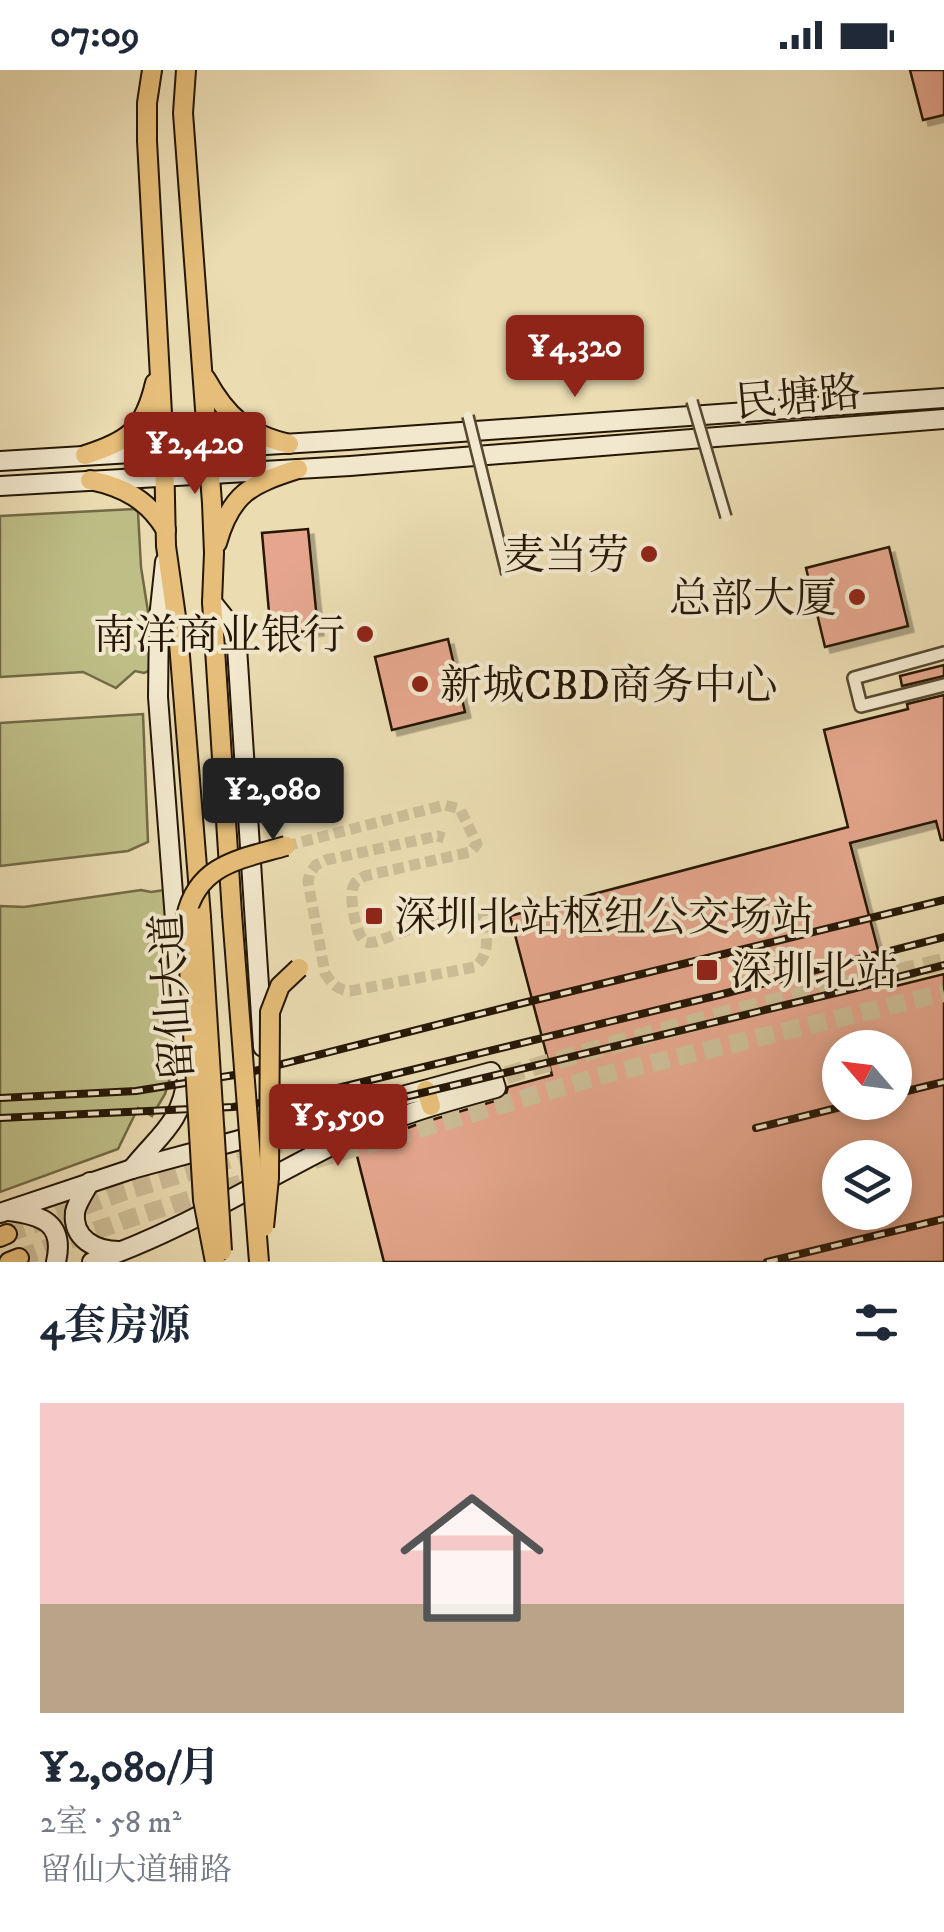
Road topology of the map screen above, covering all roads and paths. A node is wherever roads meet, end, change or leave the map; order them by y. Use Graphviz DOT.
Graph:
graph roads {
  1 [pos="152,70"];
  2 [pos="186,70"];
  3 [pos="158,358"];
  4 [pos="204,376"];
  5 [pos="944,398"];
  6 [pos="692,401"];
  7 [pos="468,416"];
  8 [pos="944,420"];
  9 [pos="348,440"];
  10 [pos="289,444"];
  11 [pos="207,447"];
  12 [pos="164,450"];
  13 [pos="85,455"];
  14 [pos="0,461"];
  15 [pos="350,466"];
  16 [pos="298,469"];
  17 [pos="210,472"];
  18 [pos="165,476"];
  19 [pos="90,480"];
  20 [pos="0,486"];
  21 [pos="726,517"];
  22 [pos="166,538"];
  23 [pos="214,553"];
  24 [pos="508,574"];
  25 [pos="212,602"];
  26 [pos="944,653"];
  27 [pos="944,685"];
  28 [pos="286,846"];
  29 [pos="299,968"];
  30 [pos="304,1121"];
  31 [pos="132,1168"];
  32 [pos="90,1182"];
  33 [pos="3,1211"];
  34 [pos="124,1251"];
  35 [pos="56,1262"];
  36 [pos="92,1262"];
  37 [pos="218,1262"];
  38 [pos="260,1262"];
  1 -- 3 [label="main road, 留仙大道"];
  2 -- 4 [label="main road, 留仙大道"];
  3 -- 12 [label="main road, 留仙大道"];
  3 -- 13 [label="main road"];
  4 -- 10 [label="main road"];
  4 -- 11 [label="main road, 留仙大道"];
  5 -- 9 [label="main road, 民塘路"];
  6 -- 21 [label="street, bridge"];
  7 -- 24 [label="street, bridge"];
  8 -- 15 [label="main road, 民塘路"];
  9 -- 10 [label="main road, 民塘路"];
  9 -- 15 [label="main road"];
  10 -- 11 [label="main road, 民塘路"];
  11 -- 12 [label="main road, 民塘路"];
  11 -- 17 [label="main road, 留仙大道"];
  12 -- 13 [label="main road, 民塘路"];
  12 -- 18 [label="main road, 留仙大道"];
  13 -- 14 [label="main road, 民塘路"];
  15 -- 16 [label="main road, 民塘路"];
  16 -- 17 [label="main road, 民塘路"];
  16 -- 23 [label="main road"];
  17 -- 18 [label="main road, 民塘路"];
  17 -- 23 [label="main road, 留仙大道"];
  18 -- 19 [label="main road, 民塘路"];
  18 -- 22 [label="main road, 留仙大道"];
  19 -- 20 [label="main road, 民塘路"];
  19 -- 22 [label="main road"];
  22 -- 31 [label="main road"];
  22 -- 37 [label="main road, 留仙大道, bridge"];
  23 -- 25 [label="main road, 留仙大道"];
  25 -- 30 [label="main road"];
  25 -- 38 [label="main road, 留仙大道, bridge"];
  26 -- 27 [label="street"];
  28 -- 37 [label="main road, bridge"];
  29 -- 38 [label="main road, bridge"];
  30 -- 31 [label="main road"];
  30 -- 34 [label="main road"];
  31 -- 32 [label="main road"];
  32 -- 33 [label="main road"];
  32 -- 34 [label="main road"];
  33 -- 35 [label="main road"];
  34 -- 36 [label="main road"];
}
